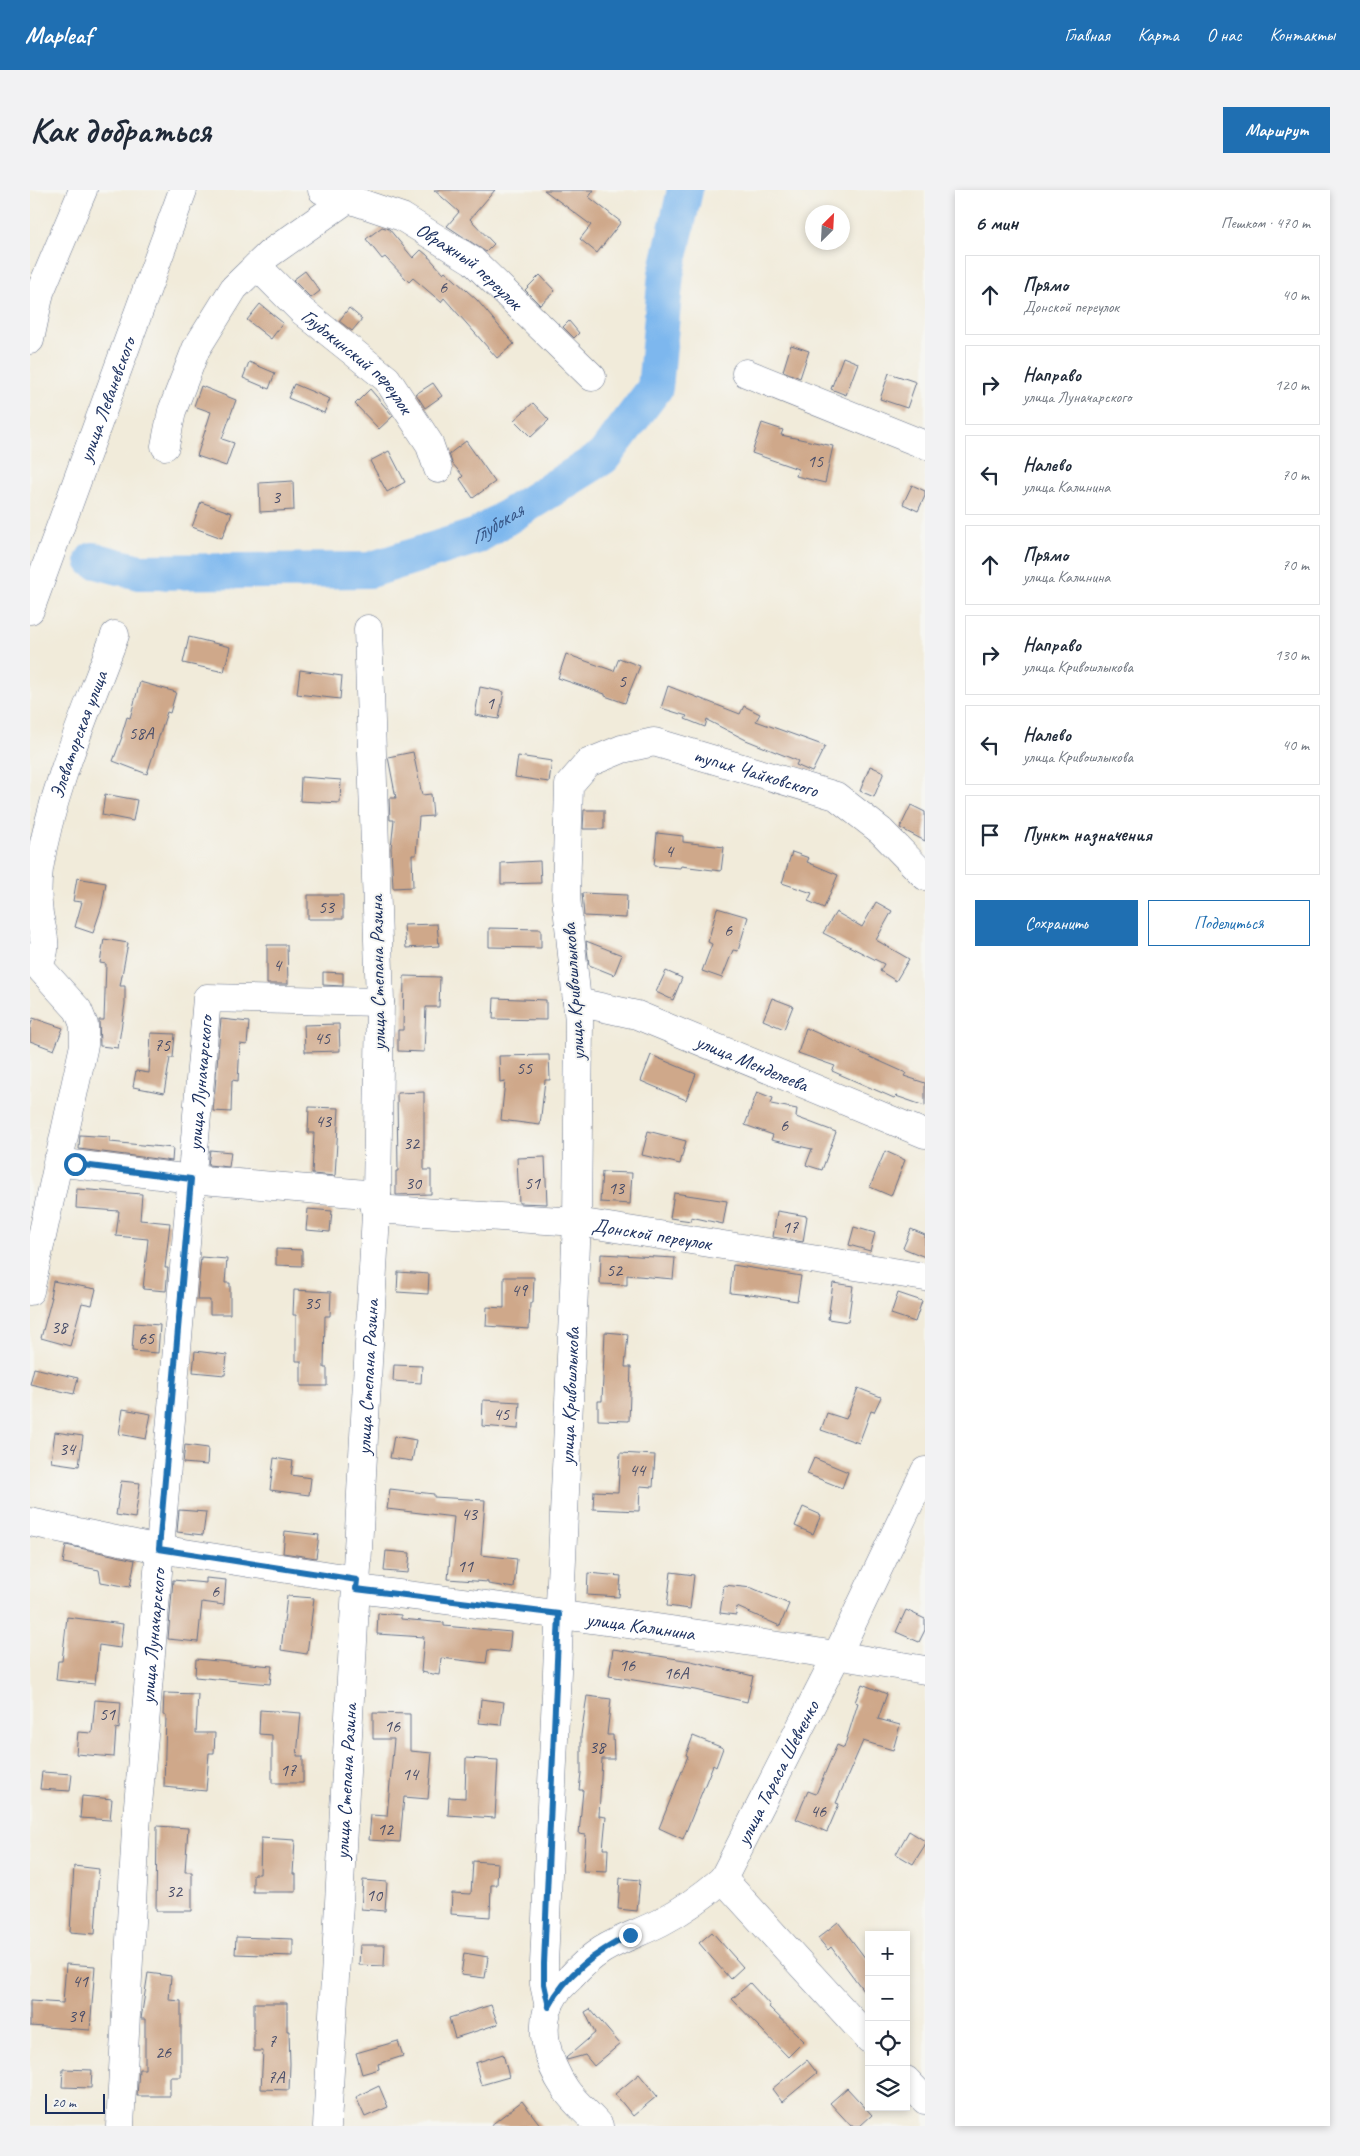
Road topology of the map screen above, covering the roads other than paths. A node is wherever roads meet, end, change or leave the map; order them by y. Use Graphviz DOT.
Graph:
graph roads {
  1 [pos="82,190"];
  2 [pos="183,190"];
  3 [pos="322,190"];
  4 [pos="349,198"];
  5 [pos="257,266"];
  6 [pos="30,340"];
  7 [pos="746,373"];
  8 [pos="592,377"];
  9 [pos="925,445"];
  10 [pos="165,446"];
  11 [pos="438,469"];
  12 [pos="30,610"];
  13 [pos="368,629"];
  14 [pos="115,635"];
  15 [pos="569,785"];
  16 [pos="925,876"];
  17 [pos="34,961"];
  18 [pos="380,1002"];
  19 [pos="577,1002"];
  20 [pos="925,1134"];
  21 [pos="57,1162"];
  22 [pos="191,1179"];
  23 [pos="376,1202"];
  24 [pos="577,1222"];
  25 [pos="925,1278"];
  26 [pos="30,1291"];
  27 [pos="925,1470"];
  28 [pos="30,1522"];
  29 [pos="159,1549"];
  30 [pos="357,1585"];
  31 [pos="559,1614"];
  32 [pos="837,1655"];
  33 [pos="925,1670"];
  34 [pos="723,1879"];
  35 [pos="549,2007"];
  36 [pos="865,2034"];
  37 [pos="910,2084"];
  38 [pos="925,2100"];
  39 [pos="120,2126"];
  40 [pos="327,2126"];
  41 [pos="599,2126"];
  1 -- 6 [label="street"];
  2 -- 12 [label="street, улица Леваневского"];
  3 -- 4 [label="street, Овражный переулок"];
  4 -- 5 [label="street"];
  4 -- 8 [label="street, Овражный переулок"];
  5 -- 10 [label="street"];
  5 -- 11 [label="street, Глубокинский переулок"];
  7 -- 9 [label="street"];
  13 -- 18 [label="street, улица Степана Разина"];
  14 -- 17 [label="street, Элеваторская улица"];
  15 -- 16 [label="street, тупик Чайковского"];
  15 -- 19 [label="street, улица Кривошлыкова"];
  17 -- 21 [label="street, Элеваторская улица"];
  18 -- 22 [label="street, улица Луначарского"];
  18 -- 23 [label="street, улица Степана Разина"];
  19 -- 20 [label="street, улица Менделеева"];
  19 -- 24 [label="street, улица Кривошлыкова"];
  21 -- 22 [label="street, Донской переулок"];
  21 -- 26 [label="street, Элеваторская улица"];
  22 -- 23 [label="street, Донской переулок"];
  22 -- 29 [label="street, улица Луначарского"];
  23 -- 24 [label="street, Донской переулок"];
  23 -- 30 [label="street, улица Степана Разина"];
  24 -- 25 [label="street, Донской переулок"];
  24 -- 31 [label="street, улица Кривошлыкова"];
  27 -- 32 [label="street, улица Тараса Шевченко"];
  28 -- 29 [label="street, улица Калинина"];
  29 -- 30 [label="street, улица Калинина"];
  29 -- 39 [label="street, улица Луначарского"];
  30 -- 31 [label="street, улица Калинина"];
  30 -- 40 [label="street, улица Степана Разина"];
  31 -- 32 [label="street, улица Калинина"];
  31 -- 35 [label="street, улица Кривошлыкова"];
  32 -- 33 [label="street, улица Калинина"];
  32 -- 34 [label="street, улица Тараса Шевченко"];
  34 -- 35 [label="street, улица Кривошлыкова"];
  34 -- 36 [label="street"];
  35 -- 41 [label="street, улица Кривошлыкова"];
  37 -- 38 [label="street"];
}
